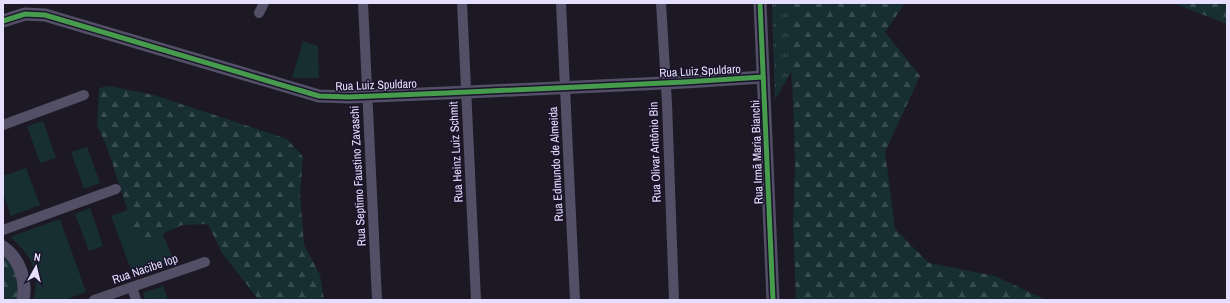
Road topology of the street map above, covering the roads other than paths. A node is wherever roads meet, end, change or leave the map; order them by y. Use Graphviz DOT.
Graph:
graph roads {
  1 [pos="264,3"];
  2 [pos="363,3"];
  3 [pos="462,3"];
  4 [pos="561,3"];
  5 [pos="661,3"];
  6 [pos="760,3"];
  7 [pos="259,13"];
  8 [pos="3,21"];
  9 [pos="763,77"];
  10 [pos="665,83"];
  11 [pos="565,87"];
  12 [pos="466,92"];
  13 [pos="84,95"];
  14 [pos="367,96"];
  15 [pos="3,125"];
  16 [pos="116,189"];
  17 [pos="3,230"];
  18 [pos="3,247"];
  19 [pos="205,262"];
  20 [pos="132,287"];
  21 [pos="23,300"];
  22 [pos="94,300"];
  23 [pos="136,300"];
  24 [pos="377,300"];
  25 [pos="476,300"];
  26 [pos="575,300"];
  27 [pos="674,300"];
  28 [pos="773,300"];
  1 -- 7 [label="street"];
  2 -- 14 [label="street, Rua Septimo Faustino Zavaschi"];
  3 -- 12 [label="street, Rua Heinz Luiz Schmit"];
  4 -- 11 [label="street, Rua Edmundo de Almeida"];
  5 -- 10 [label="street, Rua Olivar Antônio Bin"];
  6 -- 9 [label="street, Rua Irmã Maria Bianchi"];
  8 -- 14 [label="street, Rua Luiz Spuldaro"];
  9 -- 10 [label="street, Rua Luiz Spuldaro"];
  9 -- 28 [label="street, Rua Irmã Maria Bianchi"];
  10 -- 11 [label="street, Rua Luiz Spuldaro"];
  10 -- 27 [label="street, Rua Olivar Antônio Bin"];
  11 -- 12 [label="street, Rua Luiz Spuldaro"];
  11 -- 26 [label="street, Rua Edmundo de Almeida"];
  12 -- 14 [label="street, Rua Luiz Spuldaro"];
  12 -- 25 [label="street, Rua Heinz Luiz Schmit"];
  13 -- 15 [label="street"];
  14 -- 24 [label="street, Rua Septimo Faustino Zavaschi"];
  16 -- 17 [label="street"];
  18 -- 21 [label="street"];
  19 -- 20 [label="street, Rua Nacibe Iop"];
  20 -- 22 [label="street, Rua Nacibe Iop"];
  20 -- 23 [label="street"];
}
